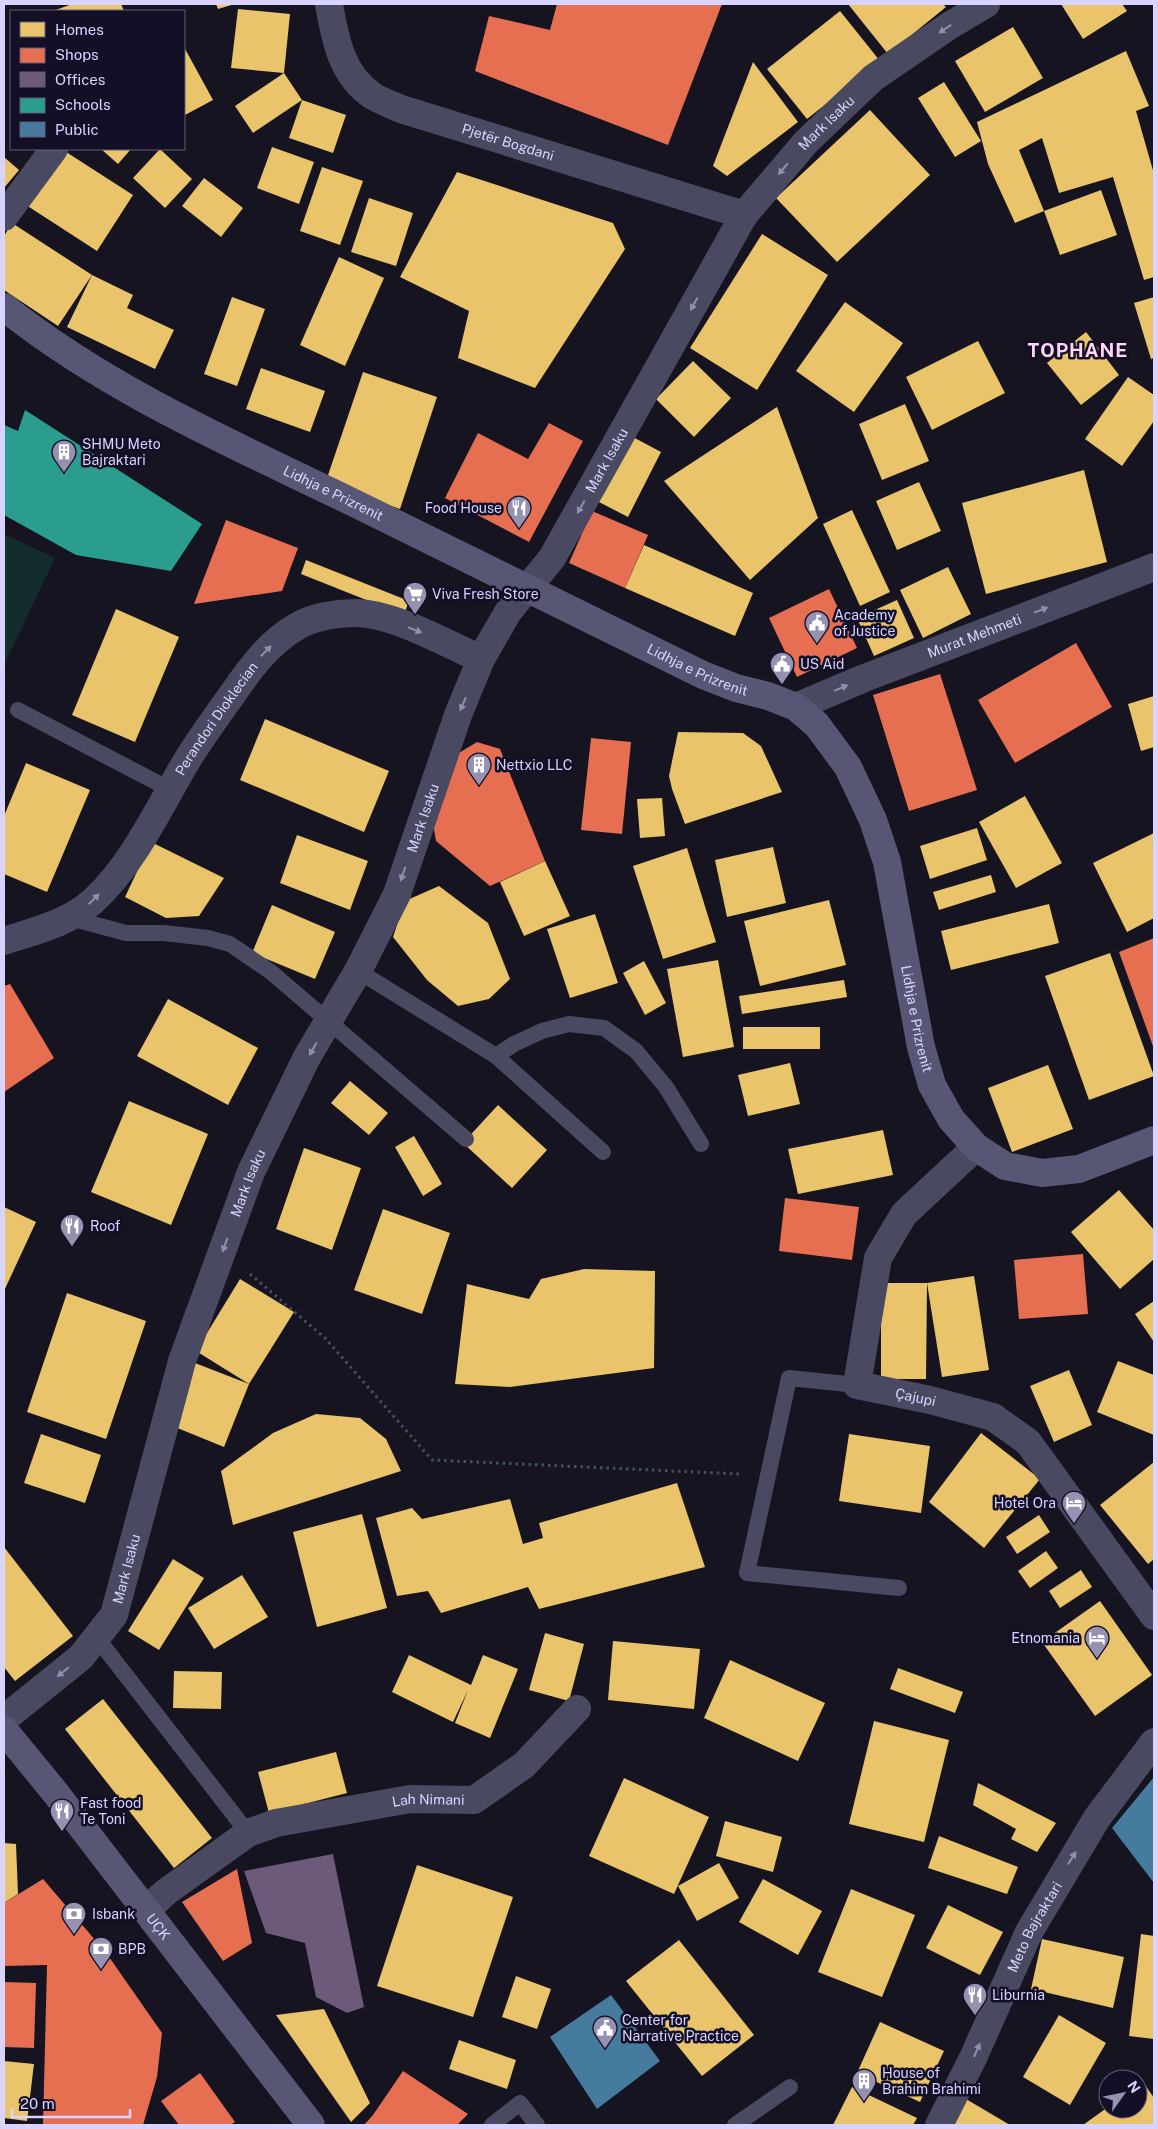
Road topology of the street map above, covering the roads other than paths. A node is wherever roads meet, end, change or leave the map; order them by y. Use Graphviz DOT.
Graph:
graph roads {
  1 [pos="329,4"];
  2 [pos="986,4"];
  3 [pos="53,150"];
  4 [pos="744,215"];
  5 [pos="4,217"];
  6 [pos="4,307"];
  7 [pos="1154,567"];
  8 [pos="528,587"];
  9 [pos="482,659"];
  10 [pos="796,707"];
  11 [pos="18,710"];
  12 [pos="171,790"];
  13 [pos="70,918"];
  14 [pos="4,941"];
  15 [pos="358,971"];
  16 [pos="329,1020"];
  17 [pos="496,1056"];
  18 [pos="466,1139"];
  19 [pos="1154,1140"];
  20 [pos="701,1144"];
  21 [pos="976,1147"];
  22 [pos="603,1152"];
  23 [pos="857,1385"];
  24 [pos="899,1588"];
  25 [pos="1154,1616"];
  26 [pos="97,1638"];
  27 [pos="577,1709"];
  28 [pos="4,1719"];
  29 [pos="4,1730"];
  30 [pos="1154,1742"];
  31 [pos="248,1832"];
  32 [pos="146,1910"];
  33 [pos="790,2087"];
  34 [pos="311,2125"];
  35 [pos="492,2125"];
  36 [pos="537,2125"];
  37 [pos="735,2125"];
  38 [pos="939,2125"];
  1 -- 4 [label="street, Pjetër Bogdani"];
  2 -- 4 [label="street, Mark Isaku, one-way"];
  3 -- 5 [label="street"];
  4 -- 8 [label="street, Mark Isaku, one-way"];
  6 -- 8 [label="street, Lidhja e Prizrenit"];
  10 -- 7 [label="street, Murat Mehmeti, one-way"];
  8 -- 9 [label="street, Mark Isaku"];
  8 -- 10 [label="street, Lidhja e Prizrenit"];
  12 -- 9 [label="street, Perandori Dioklecian, one-way"];
  9 -- 15 [label="street, Mark Isaku, one-way"];
  10 -- 21 [label="street, Lidhja e Prizrenit"];
  11 -- 12 [label="lane"];
  13 -- 12 [label="street, Perandori Dioklecian, one-way"];
  13 -- 14 [label="street, Perandori Dioklecian"];
  13 -- 16 [label="lane"];
  15 -- 16 [label="street, Mark Isaku"];
  15 -- 17 [label="lane"];
  16 -- 18 [label="lane"];
  16 -- 26 [label="street, Mark Isaku, one-way"];
  17 -- 20 [label="lane"];
  17 -- 22 [label="lane"];
  19 -- 21 [label="street, Lidhja e Prizrenit"];
  21 -- 23 [label="street"];
  23 -- 24 [label="lane"];
  23 -- 25 [label="street, Çajupi"];
  26 -- 28 [label="street, Mark Isaku, one-way"];
  26 -- 31 [label="lane"];
  27 -- 31 [label="street, Lah Nimani"];
  29 -- 32 [label="street, UÇK"];
  38 -- 30 [label="street, Meto Bajraktari, one-way"];
  31 -- 32 [label="street, Lah Nimani"];
  32 -- 34 [label="street, UÇK"];
  33 -- 37 [label="lane"];
  35 -- 36 [label="lane"];
}
